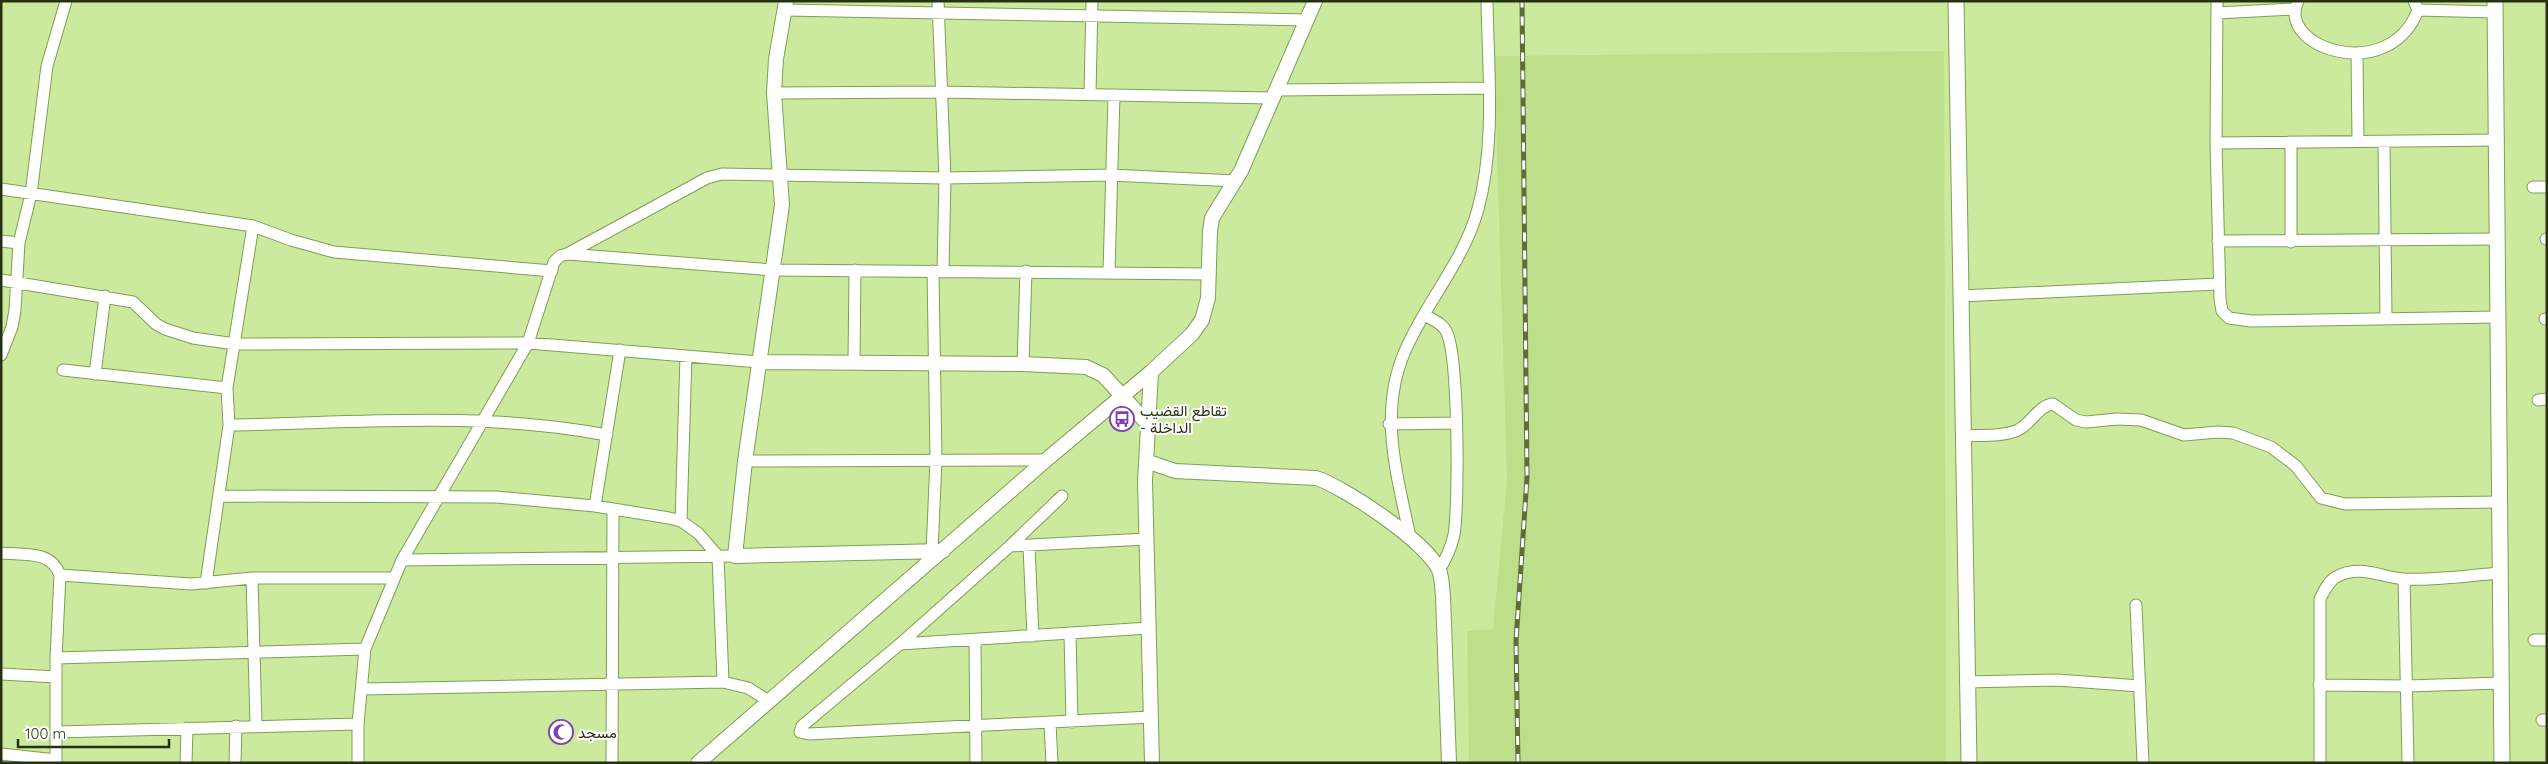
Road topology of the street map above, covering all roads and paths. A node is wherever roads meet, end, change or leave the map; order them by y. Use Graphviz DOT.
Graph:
graph roads {
  1 [pos="66,1"];
  2 [pos="938,1"];
  3 [pos="1092,1"];
  4 [pos="1315,1"];
  5 [pos="1487,1"];
  6 [pos="1956,1"];
  7 [pos="2296,5"];
  8 [pos="786,6"];
  9 [pos="2416,6"];
  10 [pos="2217,7"];
  11 [pos="2495,7"];
  12 [pos="938,14"];
  13 [pos="1092,16"];
  14 [pos="1307,20"];
  15 [pos="2356,54"];
  16 [pos="1488,88"];
  17 [pos="774,92"];
  18 [pos="941,92"];
  19 [pos="1090,94"];
  20 [pos="1276,94"];
  21 [pos="1114,95"];
  22 [pos="2498,140"];
  23 [pos="2358,141"];
  24 [pos="2291,142"];
  25 [pos="2384,142"];
  26 [pos="2216,143"];
  27 [pos="781,175"];
  28 [pos="1111,175"];
  29 [pos="945,178"];
  30 [pos="1235,182"];
  31 [pos="2547,187"];
  32 [pos="2533,188"];
  33 [pos="1,189"];
  34 [pos="31,194"];
  35 [pos="253,226"];
  36 [pos="2498,238"];
  37 [pos="2218,240"];
  38 [pos="2386,240"];
  39 [pos="1,241"];
  40 [pos="2291,242"];
  41 [pos="19,243"];
  42 [pos="568,254"];
  43 [pos="773,270"];
  44 [pos="855,270"];
  45 [pos="552,271"];
  46 [pos="938,271"];
  47 [pos="1026,271"];
  48 [pos="1109,272"];
  49 [pos="1210,274"];
  50 [pos="1,280"];
  51 [pos="15,282"];
  52 [pos="2218,284"];
  53 [pos="105,296"];
  54 [pos="1961,296"];
  55 [pos="1425,315"];
  56 [pos="2498,317"];
  57 [pos="2386,318"];
  58 [pos="528,343"];
  59 [pos="235,344"];
  60 [pos="620,350"];
  61 [pos="1,355"];
  62 [pos="686,356"];
  63 [pos="759,362"];
  64 [pos="854,363"];
  65 [pos="935,364"];
  66 [pos="1023,364"];
  67 [pos="63,370"];
  68 [pos="1151,372"];
  69 [pos="95,374"];
  70 [pos="227,388"];
  71 [pos="1122,396"];
  72 [pos="483,420"];
  73 [pos="1147,423"];
  74 [pos="1455,423"];
  75 [pos="1389,424"];
  76 [pos="229,425"];
  77 [pos="607,435"];
  78 [pos="1962,436"];
  79 [pos="936,460"];
  80 [pos="1046,460"];
  81 [pos="1146,460"];
  82 [pos="745,461"];
  83 [pos="1175,471"];
  84 [pos="1145,482"];
  85 [pos="220,496"];
  86 [pos="1062,496"];
  87 [pos="437,498"];
  88 [pos="2500,502"];
  89 [pos="595,506"];
  90 [pos="612,509"];
  91 [pos="681,521"];
  92 [pos="1410,537"];
  93 [pos="1146,539"];
  94 [pos="1010,546"];
  95 [pos="1029,547"];
  96 [pos="937,552"];
  97 [pos="1,553"];
  98 [pos="718,556"];
  99 [pos="735,556"];
  100 [pos="613,557"];
  101 [pos="402,560"];
  102 [pos="1439,570"];
  103 [pos="2500,573"];
  104 [pos="60,575"];
  105 [pos="252,578"];
  106 [pos="394,578"];
  107 [pos="2404,579"];
  108 [pos="206,583"];
  109 [pos="2136,605"];
  110 [pos="1148,628"];
  111 [pos="1070,634"];
  112 [pos="1034,636"];
  113 [pos="975,640"];
  114 [pos="2534,640"];
  115 [pos="2547,640"];
  116 [pos="900,644"];
  117 [pos="365,649"];
  118 [pos="254,651"];
  119 [pos="56,658"];
  120 [pos="1,674"];
  121 [pos="56,677"];
  122 [pos="723,682"];
  123 [pos="1966,682"];
  124 [pos="2501,683"];
  125 [pos="611,684"];
  126 [pos="2319,685"];
  127 [pos="2140,686"];
  128 [pos="2407,686"];
  129 [pos="362,689"];
  130 [pos="769,702"];
  131 [pos="1151,717"];
  132 [pos="1072,722"];
  133 [pos="1050,723"];
  134 [pos="358,724"];
  135 [pos="256,725"];
  136 [pos="236,726"];
  137 [pos="976,727"];
  138 [pos="187,728"];
  139 [pos="57,732"];
  140 [pos="1,754"];
  141 [pos="56,761"];
  142 [pos="186,763"];
  143 [pos="235,763"];
  144 [pos="358,763"];
  145 [pos="612,763"];
  146 [pos="698,763"];
  147 [pos="976,763"];
  148 [pos="1052,763"];
  149 [pos="1152,763"];
  150 [pos="1449,763"];
  151 [pos="1969,763"];
  152 [pos="2143,763"];
  153 [pos="2320,763"];
  154 [pos="2408,763"];
  155 [pos="2502,763"];
  1 -- 34 [label="street"];
  2 -- 12 [label="street"];
  3 -- 13 [label="street"];
  4 -- 14 [label="street"];
  5 -- 16 [label="street"];
  6 -- 54 [label="main road"];
  7 -- 10 [label="street"];
  7 -- 15 [label="street"];
  8 -- 12 [label="street"];
  8 -- 17 [label="street"];
  9 -- 11 [label="street"];
  9 -- 15 [label="street"];
  10 -- 26 [label="street"];
  11 -- 22 [label="main road"];
  12 -- 13 [label="street"];
  12 -- 18 [label="street"];
  13 -- 14 [label="street"];
  13 -- 19 [label="street"];
  14 -- 20 [label="street"];
  15 -- 23 [label="street"];
  16 -- 20 [label="street"];
  16 -- 55 [label="street"];
  17 -- 18 [label="street"];
  17 -- 27 [label="street"];
  18 -- 19 [label="street"];
  18 -- 29 [label="street"];
  19 -- 21 [label="street"];
  20 -- 21 [label="street"];
  20 -- 30 [label="street"];
  21 -- 28 [label="street"];
  22 -- 25 [label="street"];
  22 -- 36 [label="main road"];
  23 -- 24 [label="street"];
  23 -- 25 [label="street"];
  24 -- 26 [label="street"];
  24 -- 40 [label="street"];
  25 -- 38 [label="street"];
  26 -- 37 [label="street"];
  27 -- 29 [label="street"];
  27 -- 42 [label="street"];
  27 -- 43 [label="street"];
  28 -- 29 [label="street"];
  28 -- 30 [label="street"];
  28 -- 48 [label="street"];
  29 -- 46 [label="street"];
  30 -- 49 [label="street"];
  31 -- 32 [label="street"];
  33 -- 34 [label="street"];
  34 -- 35 [label="street"];
  34 -- 41 [label="street"];
  35 -- 45 [label="street"];
  35 -- 59 [label="street"];
  36 -- 38 [label="street"];
  36 -- 56 [label="main road"];
  37 -- 40 [label="street"];
  37 -- 52 [label="street"];
  38 -- 40 [label="street"];
  38 -- 57 [label="street"];
  39 -- 41 [label="street"];
  41 -- 51 [label="street"];
  42 -- 43 [label="street"];
  42 -- 45 [label="street"];
  43 -- 44 [label="street"];
  43 -- 63 [label="street"];
  44 -- 46 [label="street"];
  44 -- 64 [label="street"];
  45 -- 58 [label="street"];
  46 -- 47 [label="street"];
  46 -- 65 [label="street"];
  47 -- 48 [label="street"];
  47 -- 66 [label="street"];
  48 -- 49 [label="street"];
  49 -- 68 [label="street"];
  50 -- 51 [label="street"];
  51 -- 53 [label="street"];
  51 -- 61 [label="street"];
  52 -- 54 [label="street"];
  52 -- 57 [label="street"];
  53 -- 59 [label="street"];
  53 -- 69 [label="street"];
  54 -- 78 [label="main road"];
  55 -- 74 [label="street"];
  55 -- 75 [label="street"];
  56 -- 57 [label="street"];
  56 -- 88 [label="main road"];
  58 -- 59 [label="street"];
  58 -- 60 [label="street"];
  58 -- 72 [label="street"];
  59 -- 70 [label="street"];
  60 -- 62 [label="street"];
  60 -- 77 [label="street"];
  62 -- 63 [label="street"];
  62 -- 91 [label="street"];
  63 -- 64 [label="street"];
  63 -- 82 [label="street"];
  64 -- 65 [label="street"];
  65 -- 66 [label="street"];
  65 -- 79 [label="street"];
  66 -- 71 [label="street"];
  67 -- 69 [label="street"];
  68 -- 71 [label="street"];
  68 -- 73 [label="street"];
  69 -- 70 [label="street"];
  70 -- 76 [label="street"];
  71 -- 73 [label="street"];
  71 -- 80 [label="street"];
  72 -- 76 [label="street"];
  72 -- 77 [label="street"];
  72 -- 87 [label="street"];
  73 -- 81 [label="street"];
  74 -- 75 [label="street"];
  74 -- 102 [label="street"];
  75 -- 92 [label="street"];
  76 -- 85 [label="street"];
  77 -- 89 [label="street"];
  78 -- 88 [label="street"];
  78 -- 123 [label="main road"];
  79 -- 80 [label="street"];
  79 -- 82 [label="street"];
  79 -- 96 [label="street"];
  80 -- 96 [label="street"];
  81 -- 83 [label="street"];
  81 -- 84 [label="street"];
  82 -- 99 [label="street"];
  83 -- 84 [label="street"];
  83 -- 92 [label="street"];
  84 -- 93 [label="street"];
  85 -- 87 [label="street"];
  85 -- 108 [label="street"];
  86 -- 94 [label="street"];
  87 -- 89 [label="street"];
  87 -- 101 [label="street"];
  88 -- 103 [label="main road"];
  89 -- 90 [label="street"];
  90 -- 91 [label="street"];
  90 -- 100 [label="street"];
  91 -- 98 [label="street"];
  92 -- 102 [label="street"];
  93 -- 95 [label="street"];
  93 -- 110 [label="street"];
  94 -- 95 [label="street"];
  94 -- 116 [label="street"];
  95 -- 112 [label="street"];
  96 -- 99 [label="street"];
  96 -- 130 [label="street"];
  97 -- 104 [label="street"];
  98 -- 99 [label="street"];
  98 -- 100 [label="street"];
  98 -- 122 [label="street"];
  100 -- 101 [label="street"];
  100 -- 125 [label="street"];
  101 -- 106 [label="street"];
  102 -- 150 [label="street"];
  103 -- 107 [label="street"];
  103 -- 124 [label="main road"];
  104 -- 108 [label="street"];
  104 -- 119 [label="street"];
  105 -- 106 [label="street"];
  105 -- 108 [label="street"];
  105 -- 118 [label="street"];
  106 -- 117 [label="street"];
  107 -- 126 [label="street"];
  107 -- 128 [label="street"];
  109 -- 127 [label="street"];
  110 -- 111 [label="street"];
  110 -- 131 [label="street"];
  111 -- 112 [label="street"];
  111 -- 132 [label="street"];
  112 -- 113 [label="street"];
  113 -- 116 [label="street"];
  113 -- 137 [label="street"];
  114 -- 115 [label="street"];
  116 -- 137 [label="street"];
  117 -- 118 [label="street"];
  117 -- 129 [label="street"];
  118 -- 119 [label="street"];
  118 -- 135 [label="street"];
  119 -- 121 [label="street"];
  120 -- 121 [label="street"];
  121 -- 139 [label="street"];
  122 -- 125 [label="street"];
  122 -- 130 [label="street"];
  123 -- 127 [label="street"];
  123 -- 151 [label="main road"];
  124 -- 128 [label="street"];
  124 -- 155 [label="main road"];
  125 -- 129 [label="street"];
  125 -- 145 [label="street"];
  126 -- 128 [label="street"];
  126 -- 153 [label="street"];
  127 -- 152 [label="street"];
  128 -- 154 [label="street"];
  129 -- 134 [label="street"];
  130 -- 146 [label="street"];
  131 -- 132 [label="street"];
  131 -- 149 [label="street"];
  132 -- 133 [label="street"];
  133 -- 137 [label="street"];
  133 -- 148 [label="street"];
  134 -- 135 [label="street"];
  134 -- 144 [label="street"];
  135 -- 136 [label="street"];
  136 -- 138 [label="street"];
  136 -- 143 [label="street"];
  137 -- 147 [label="street"];
  138 -- 139 [label="street"];
  138 -- 142 [label="street"];
  139 -- 141 [label="street"];
  140 -- 141 [label="street"];
}
